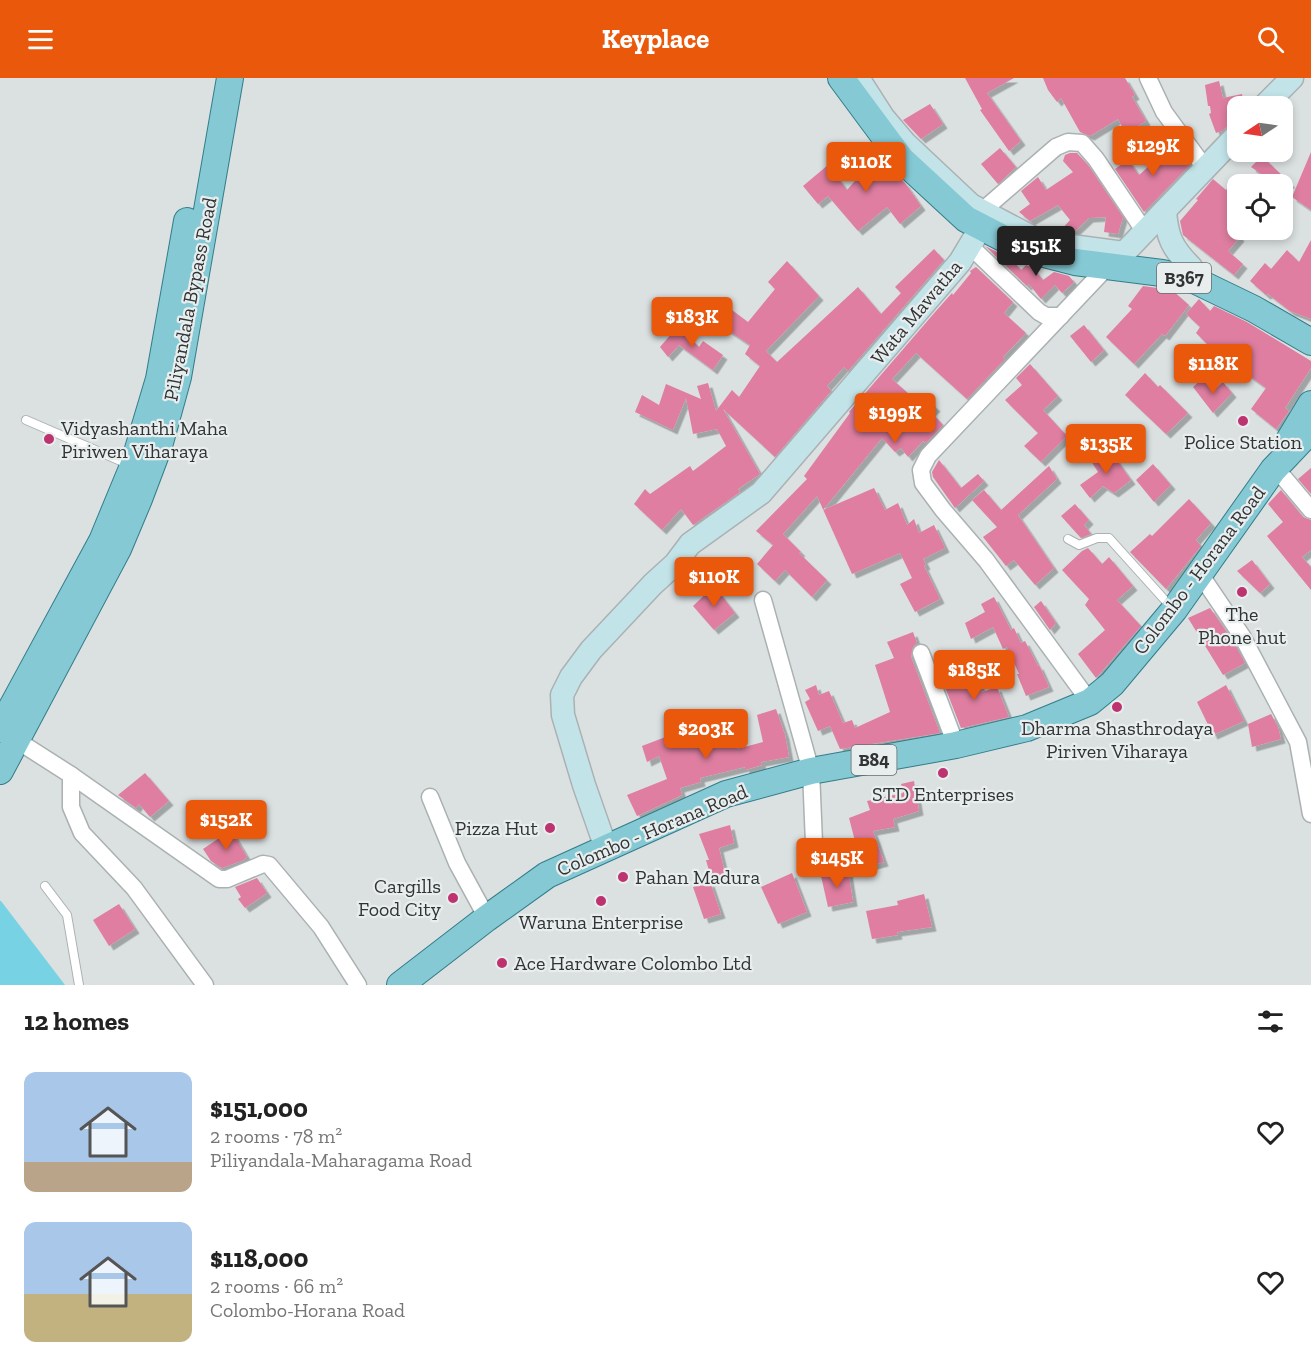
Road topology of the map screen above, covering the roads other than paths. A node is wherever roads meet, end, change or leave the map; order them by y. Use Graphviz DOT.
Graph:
graph roads {
  1 [pos="212,78"];
  2 [pos="230,78"];
  3 [pos="841,78"];
  4 [pos="858,78"];
  5 [pos="1148,78"];
  6 [pos="1292,78"];
  7 [pos="1274,96"];
  8 [pos="1227,145"];
  9 [pos="1205,168"];
  10 [pos="1165,211"];
  11 [pos="978,228"];
  12 [pos="1145,232"];
  13 [pos="1116,260"];
  14 [pos="1191,267"];
  15 [pos="1061,316"];
  16 [pos="1311,325"];
  17 [pos="1311,342"];
  18 [pos="1311,404"];
  19 [pos="26,420"];
  20 [pos="1311,430"];
  21 [pos="133,466"];
  22 [pos="1277,466"];
  23 [pos="1311,510"];
  24 [pos="1068,539"];
  25 [pos="1200,574"];
  26 [pos="763,600"];
  27 [pos="1174,610"];
  28 [pos="921,653"];
  29 [pos="1090,702"];
  30 [pos="6,733"];
  31 [pos="956,745"];
  32 [pos="0,771"];
  33 [pos="811,771"];
  34 [pos="71,774"];
  35 [pos="430,797"];
  36 [pos="1311,814"];
  37 [pos="606,848"];
  38 [pos="815,867"];
  39 [pos="45,886"];
  40 [pos="487,918"];
  41 [pos="79,985"];
  42 [pos="205,985"];
  43 [pos="358,985"];
  44 [pos="400,985"];
  1 -- 21 [label="main road, Piliyandala Bypass Road"];
  2 -- 30 [label="main road, Piliyandala Bypass Road"];
  3 -- 11 [label="main road, B367"];
  4 -- 11 [label="street, B367"];
  5 -- 9 [label="street"];
  6 -- 7 [label="street"];
  8 -- 9 [label="street"];
  9 -- 10 [label="street"];
  10 -- 12 [label="street"];
  10 -- 14 [label="street"];
  11 -- 12 [label="street"];
  11 -- 13 [label="main road, B367"];
  11 -- 15 [label="street"];
  11 -- 37 [label="street, Wata Mawatha"];
  12 -- 13 [label="street"];
  13 -- 14 [label="main road, B367"];
  13 -- 15 [label="street"];
  13 -- 17 [label="main road, B367"];
  14 -- 16 [label="main road, B367"];
  15 -- 29 [label="street"];
  18 -- 22 [label="main road, B84"];
  19 -- 21 [label="lane"];
  20 -- 22 [label="main road, B84"];
  21 -- 30 [label="main road, Piliyandala Bypass Road"];
  22 -- 23 [label="street"];
  22 -- 25 [label="main road, Colombo - Horana Road / B84"];
  24 -- 27 [label="lane"];
  25 -- 27 [label="main road, Colombo - Horana Road / B84"];
  25 -- 36 [label="street"];
  26 -- 33 [label="street"];
  27 -- 29 [label="main road, Colombo - Horana Road / B84"];
  28 -- 31 [label="street"];
  29 -- 31 [label="main road, Colombo - Horana Road / B84"];
  30 -- 32 [label="main road, Piliyandala Bypass Road"];
  30 -- 34 [label="street"];
  31 -- 33 [label="main road, Colombo - Horana Road / B84"];
  33 -- 37 [label="main road, Colombo - Horana Road / B84"];
  33 -- 38 [label="street"];
  34 -- 42 [label="street"];
  34 -- 43 [label="street"];
  35 -- 40 [label="street"];
  37 -- 40 [label="main road, Colombo - Horana Road / B84"];
  39 -- 41 [label="lane"];
  40 -- 44 [label="main road, Colombo - Horana Road / B84"];
}
